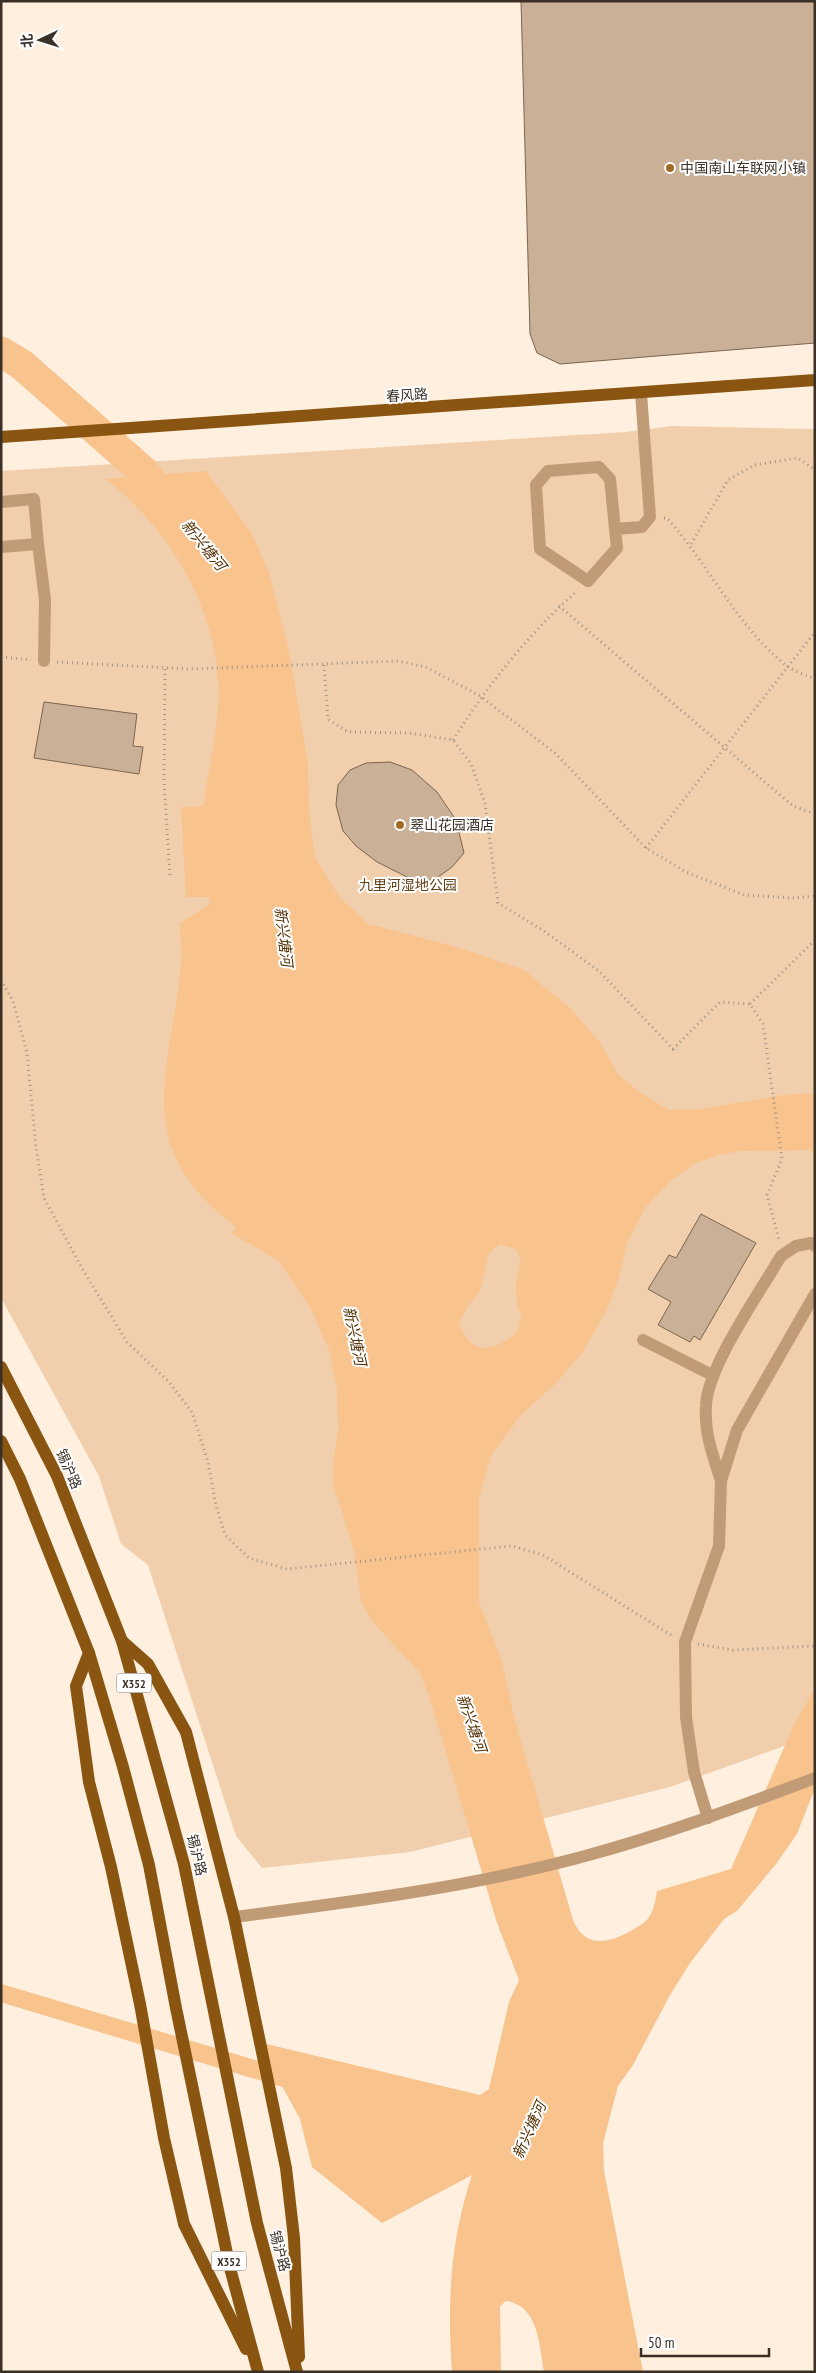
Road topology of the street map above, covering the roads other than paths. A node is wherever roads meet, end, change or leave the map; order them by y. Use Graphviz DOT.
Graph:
graph roads {
  1 [pos="815,380"];
  2 [pos="642,393"];
  3 [pos="1,437"];
  4 [pos="1,502"];
  5 [pos="616,529"];
  6 [pos="38,544"];
  7 [pos="1,547"];
  8 [pos="44,661"];
  9 [pos="815,1246"];
  10 [pos="815,1294"];
  11 [pos="643,1340"];
  12 [pos="1,1366"];
  13 [pos="712,1375"];
  14 [pos="1,1441"];
  15 [pos="721,1481"];
  16 [pos="122,1641"];
  17 [pos="89,1653"];
  18 [pos="815,1778"];
  19 [pos="708,1818"];
  20 [pos="234,1917"];
  21 [pos="258,2372"];
  22 [pos="298,2372"];
  1 -- 2 [label="main road, 春风路"];
  2 -- 3 [label="main road, 春风路"];
  2 -- 5 [label="street"];
  4 -- 6 [label="street"];
  5 -- 5 [label="street"];
  6 -- 7 [label="street"];
  6 -- 8 [label="street"];
  9 -- 13 [label="street"];
  10 -- 15 [label="street"];
  11 -- 13 [label="street"];
  12 -- 16 [label="main road, 锡沪路 / X352"];
  13 -- 15 [label="street"];
  14 -- 17 [label="main road, X352"];
  15 -- 19 [label="street"];
  16 -- 20 [label="main road"];
  16 -- 22 [label="main road, 锡沪路 / X352"];
  17 -- 21 [label="main road, X352"];
  17 -- 21 [label="main road"];
  18 -- 19 [label="street"];
  19 -- 20 [label="street"];
  20 -- 22 [label="main road"];
}
